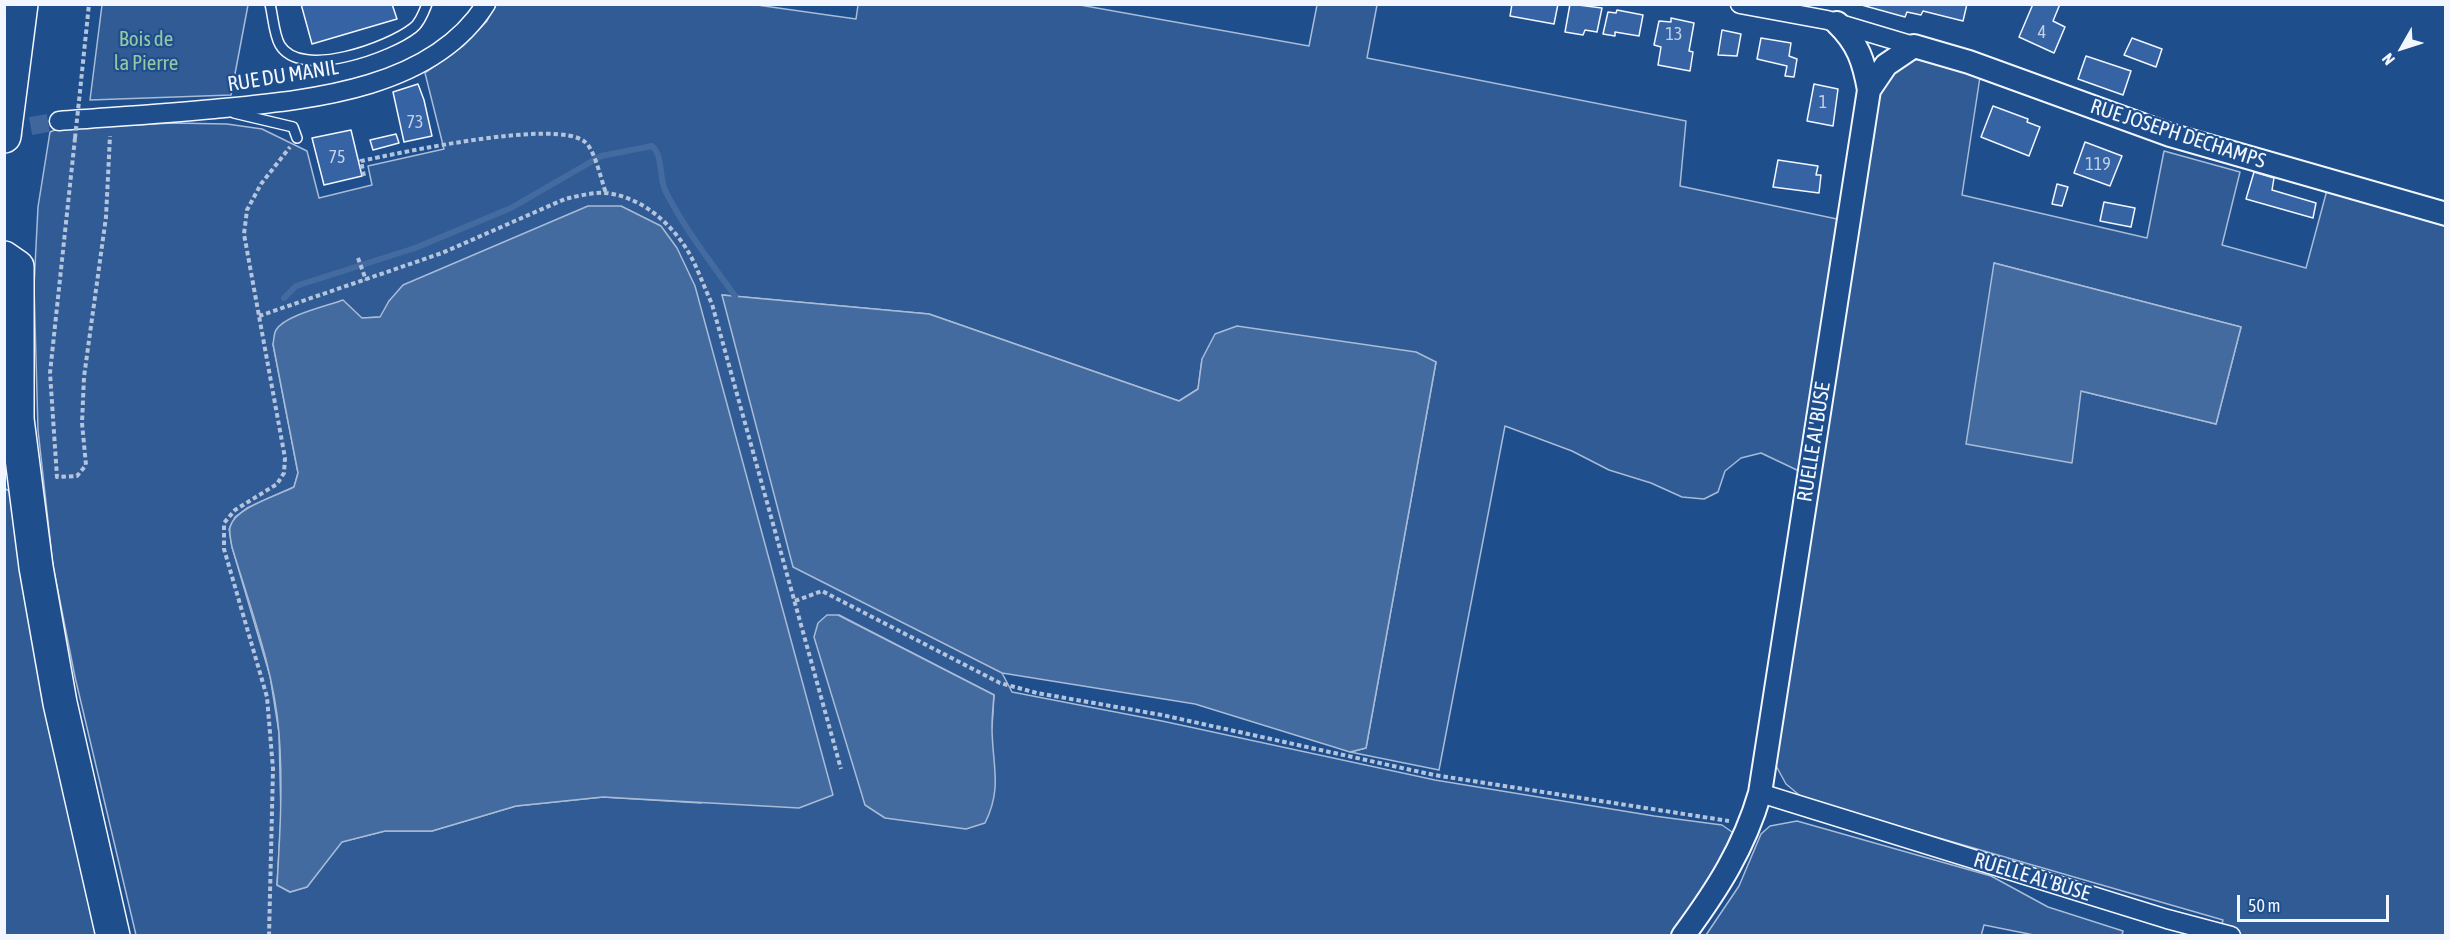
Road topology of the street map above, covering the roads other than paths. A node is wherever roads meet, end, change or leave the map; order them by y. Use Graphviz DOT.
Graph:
graph roads {
  1 [pos="21,4"];
  2 [pos="270,4"];
  3 [pos="427,4"];
  4 [pos="486,4"];
  5 [pos="1740,4"];
  6 [pos="1837,23"];
  7 [pos="1914,46"];
  8 [pos="1869,90"];
  9 [pos="217,108"];
  10 [pos="59,121"];
  11 [pos="4,136"];
  12 [pos="297,138"];
  13 [pos="2445,214"];
  14 [pos="4,258"];
  15 [pos="1760,793"];
  16 [pos="113,936"];
  17 [pos="1683,936"];
  18 [pos="2231,936"];
  1 -- 11 [label="highway"];
  2 -- 3 [label="lane"];
  4 -- 9 [label="street, RUE DU MANIL"];
  5 -- 6 [label="street"];
  6 -- 7 [label="street"];
  6 -- 8 [label="street, RUELLE AL'BUSE"];
  7 -- 8 [label="street, RUELLE AL'BUSE"];
  7 -- 13 [label="street, RUE JOSEPH DECHAMPS"];
  8 -- 15 [label="street, RUELLE AL'BUSE"];
  9 -- 10 [label="street, RUE DU MANIL"];
  9 -- 12 [label="lane"];
  14 -- 16 [label="highway"];
  15 -- 17 [label="street, RUELLE AL'BUSE"];
  15 -- 18 [label="street, RUELLE AL'BUSE"];
}
